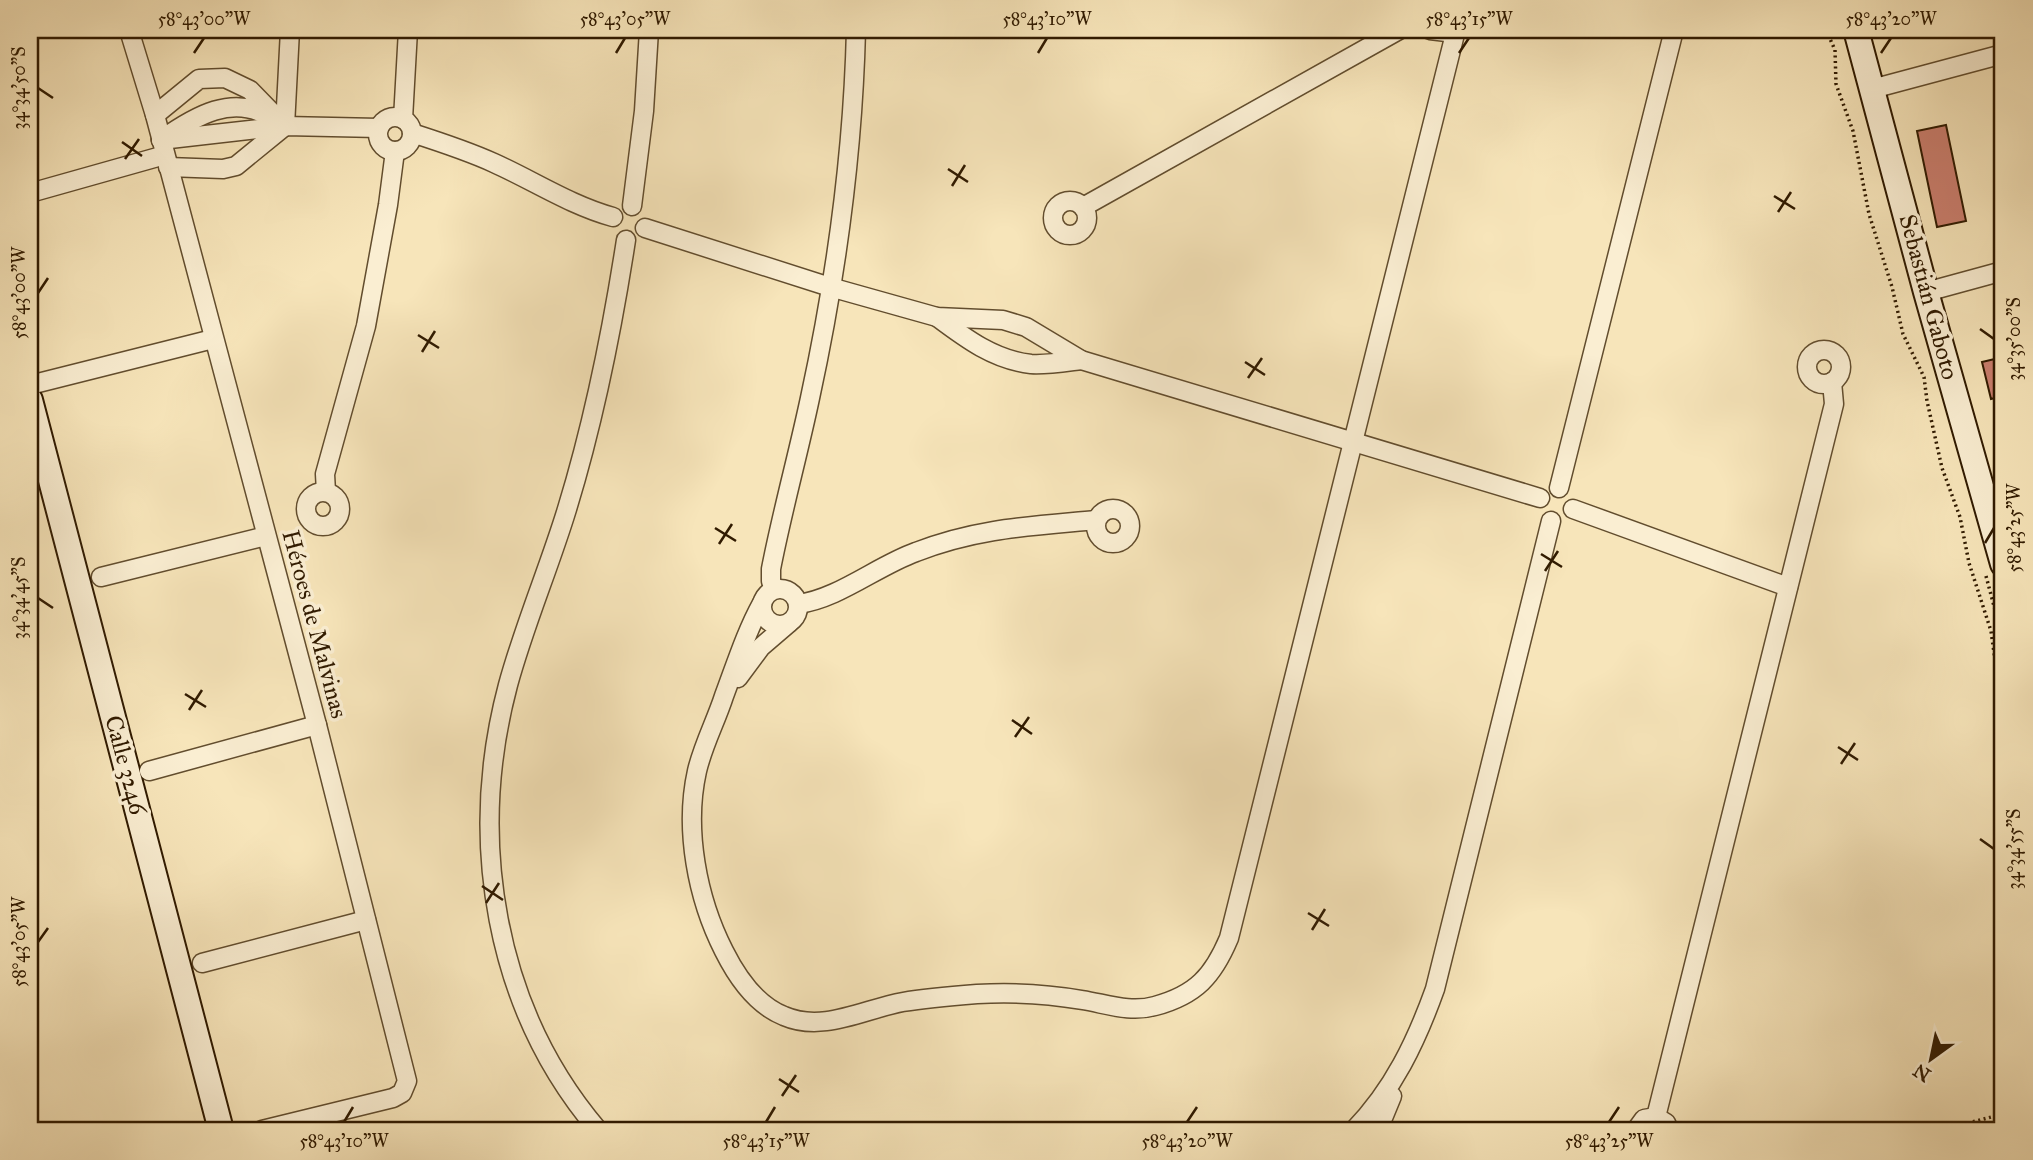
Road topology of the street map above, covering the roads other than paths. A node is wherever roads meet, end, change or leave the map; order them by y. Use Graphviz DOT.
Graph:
graph roads {
  1 [pos="129,30"];
  2 [pos="290,30"];
  3 [pos="408,30"];
  4 [pos="649,30"];
  5 [pos="856,30"];
  6 [pos="1399,30"];
  7 [pos="1430,30"];
  8 [pos="1674,30"];
  9 [pos="1856,30"];
  10 [pos="1456,32"];
  11 [pos="2003,54"];
  12 [pos="1872,89"];
  13 [pos="155,115"];
  14 [pos="285,126"];
  15 [pos="408,126"];
  16 [pos="379,128"];
  17 [pos="395,151"];
  18 [pos="165,154"];
  19 [pos="30,192"];
  20 [pos="632,206"];
  21 [pos="1083,206"];
  22 [pos="613,216"];
  23 [pos="645,228"];
  24 [pos="626,240"];
  25 [pos="2003,271"];
  26 [pos="830,287"];
  27 [pos="1926,292"];
  28 [pos="937,317"];
  29 [pos="213,339"];
  30 [pos="1081,360"];
  31 [pos="1832,382"];
  32 [pos="30,385"];
  33 [pos="30,400"];
  34 [pos="1355,442"];
  35 [pos="1559,488"];
  36 [pos="326,492"];
  37 [pos="1994,493"];
  38 [pos="1540,498"];
  39 [pos="1573,509"];
  40 [pos="1096,520"];
  41 [pos="1551,521"];
  42 [pos="266,536"];
  43 [pos="2003,564"];
  44 [pos="101,578"];
  45 [pos="1788,587"];
  46 [pos="768,596"];
  47 [pos="798,604"];
  48 [pos="789,623"];
  49 [pos="722,705"];
  50 [pos="317,726"];
  51 [pos="149,771"];
  52 [pos="366,920"];
  53 [pos="202,963"];
  54 [pos="1399,1072"];
  55 [pos="1656,1117"];
  56 [pos="221,1130"];
  57 [pos="262,1130"];
  58 [pos="598,1130"];
  59 [pos="1354,1130"];
  60 [pos="1378,1130"];
  61 [pos="1636,1130"];
  62 [pos="1669,1130"];
  1 -- 13 [label="street, Héroes de Malvinas"];
  2 -- 14 [label="street"];
  3 -- 15 [label="street"];
  4 -- 20 [label="street"];
  5 -- 26 [label="street"];
  6 -- 21 [label="street"];
  7 -- 10 [label="street"];
  8 -- 35 [label="street"];
  9 -- 12 [label="main road, Sebastián Gaboto"];
  10 -- 34 [label="street"];
  11 -- 12 [label="street"];
  12 -- 27 [label="main road, Sebastián Gaboto"];
  13 -- 14 [label="street"];
  13 -- 18 [label="street, Héroes de Malvinas"];
  14 -- 16 [label="street"];
  14 -- 18 [label="street"];
  14 -- 18 [label="street"];
  14 -- 18 [label="street"];
  15 -- 16 [label="street"];
  15 -- 17 [label="street"];
  15 -- 22 [label="street"];
  16 -- 17 [label="street"];
  17 -- 36 [label="street"];
  18 -- 19 [label="street"];
  18 -- 29 [label="street, Héroes de Malvinas"];
  20 -- 22 [label="street"];
  20 -- 23 [label="street"];
  22 -- 24 [label="street"];
  23 -- 24 [label="street"];
  23 -- 26 [label="street"];
  24 -- 58 [label="street"];
  25 -- 27 [label="street"];
  26 -- 28 [label="street"];
  26 -- 46 [label="street"];
  27 -- 37 [label="main road, Sebastián Gaboto"];
  28 -- 30 [label="street"];
  28 -- 30 [label="street"];
  29 -- 32 [label="street"];
  29 -- 42 [label="street, Héroes de Malvinas"];
  30 -- 34 [label="street"];
  31 -- 45 [label="street"];
  33 -- 56 [label="main road, Calle 3246"];
  34 -- 38 [label="street"];
  34 -- 49 [label="street"];
  35 -- 38 [label="street"];
  35 -- 39 [label="street"];
  37 -- 43 [label="main road, Sebastián Gaboto"];
  38 -- 41 [label="street"];
  39 -- 41 [label="street"];
  39 -- 45 [label="street"];
  40 -- 47 [label="street"];
  41 -- 54 [label="street"];
  42 -- 44 [label="street"];
  42 -- 50 [label="street, Héroes de Malvinas"];
  45 -- 55 [label="street"];
  46 -- 47 [label="street"];
  46 -- 48 [label="street"];
  46 -- 49 [label="street"];
  47 -- 48 [label="street"];
  48 -- 49 [label="street"];
  50 -- 51 [label="street"];
  50 -- 52 [label="street, Héroes de Malvinas"];
  52 -- 53 [label="street"];
  52 -- 57 [label="street, Héroes de Malvinas"];
  54 -- 59 [label="street"];
  54 -- 60 [label="street"];
  55 -- 61 [label="street"];
  55 -- 62 [label="street"];
}
